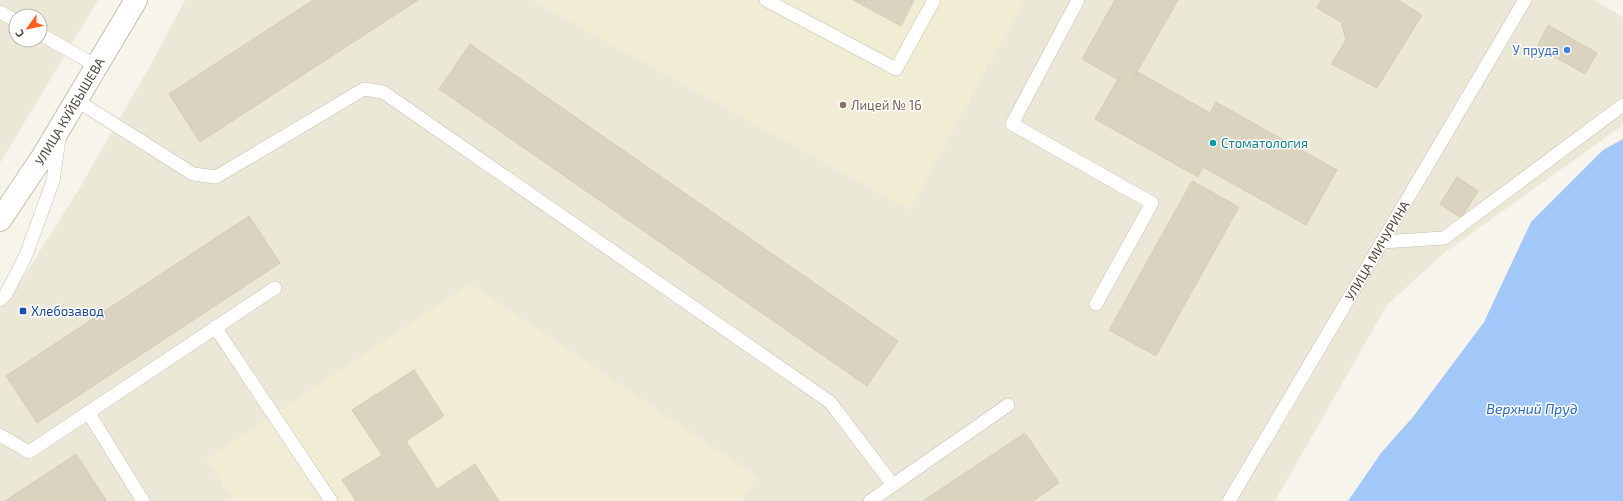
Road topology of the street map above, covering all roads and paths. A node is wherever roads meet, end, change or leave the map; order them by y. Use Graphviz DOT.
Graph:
graph roads {
  1 [pos="136,0"];
  2 [pos="766,0"];
  3 [pos="934,0"];
  4 [pos="1078,0"];
  5 [pos="1525,0"];
  6 [pos="48,38"];
  7 [pos="97,66"];
  8 [pos="76,100"];
  9 [pos="1623,105"];
  10 [pos="60,127"];
  11 [pos="0,220"];
  12 [pos="1382,242"];
  13 [pos="275,288"];
  14 [pos="0,300"];
  15 [pos="1096,304"];
  16 [pos="215,328"];
  17 [pos="1008,405"];
  18 [pos="88,412"];
  19 [pos="0,435"];
  20 [pos="893,485"];
  21 [pos="143,501"];
  22 [pos="331,501"];
  23 [pos="870,501"];
  24 [pos="1229,501"];
  1 -- 7 [label="street, УЛИЦА КУЙБЫШЕВА"];
  2 -- 3 [label="lane"];
  4 -- 15 [label="lane"];
  5 -- 12 [label="lane, УЛИЦА МИЧУРИНА"];
  6 -- 7 [label="lane"];
  7 -- 8 [label="street, УЛИЦА КУЙБЫШЕВА"];
  8 -- 10 [label="street, УЛИЦА КУЙБЫШЕВА"];
  8 -- 20 [label="lane"];
  9 -- 12 [label="lane"];
  10 -- 11 [label="street, УЛИЦА КУЙБЫШЕВА"];
  10 -- 14 [label="lane"];
  12 -- 24 [label="lane, УЛИЦА МИЧУРИНА"];
  13 -- 16 [label="lane"];
  16 -- 18 [label="lane"];
  16 -- 22 [label="lane"];
  17 -- 20 [label="lane"];
  18 -- 19 [label="lane"];
  18 -- 21 [label="lane"];
  20 -- 23 [label="lane"];
}
